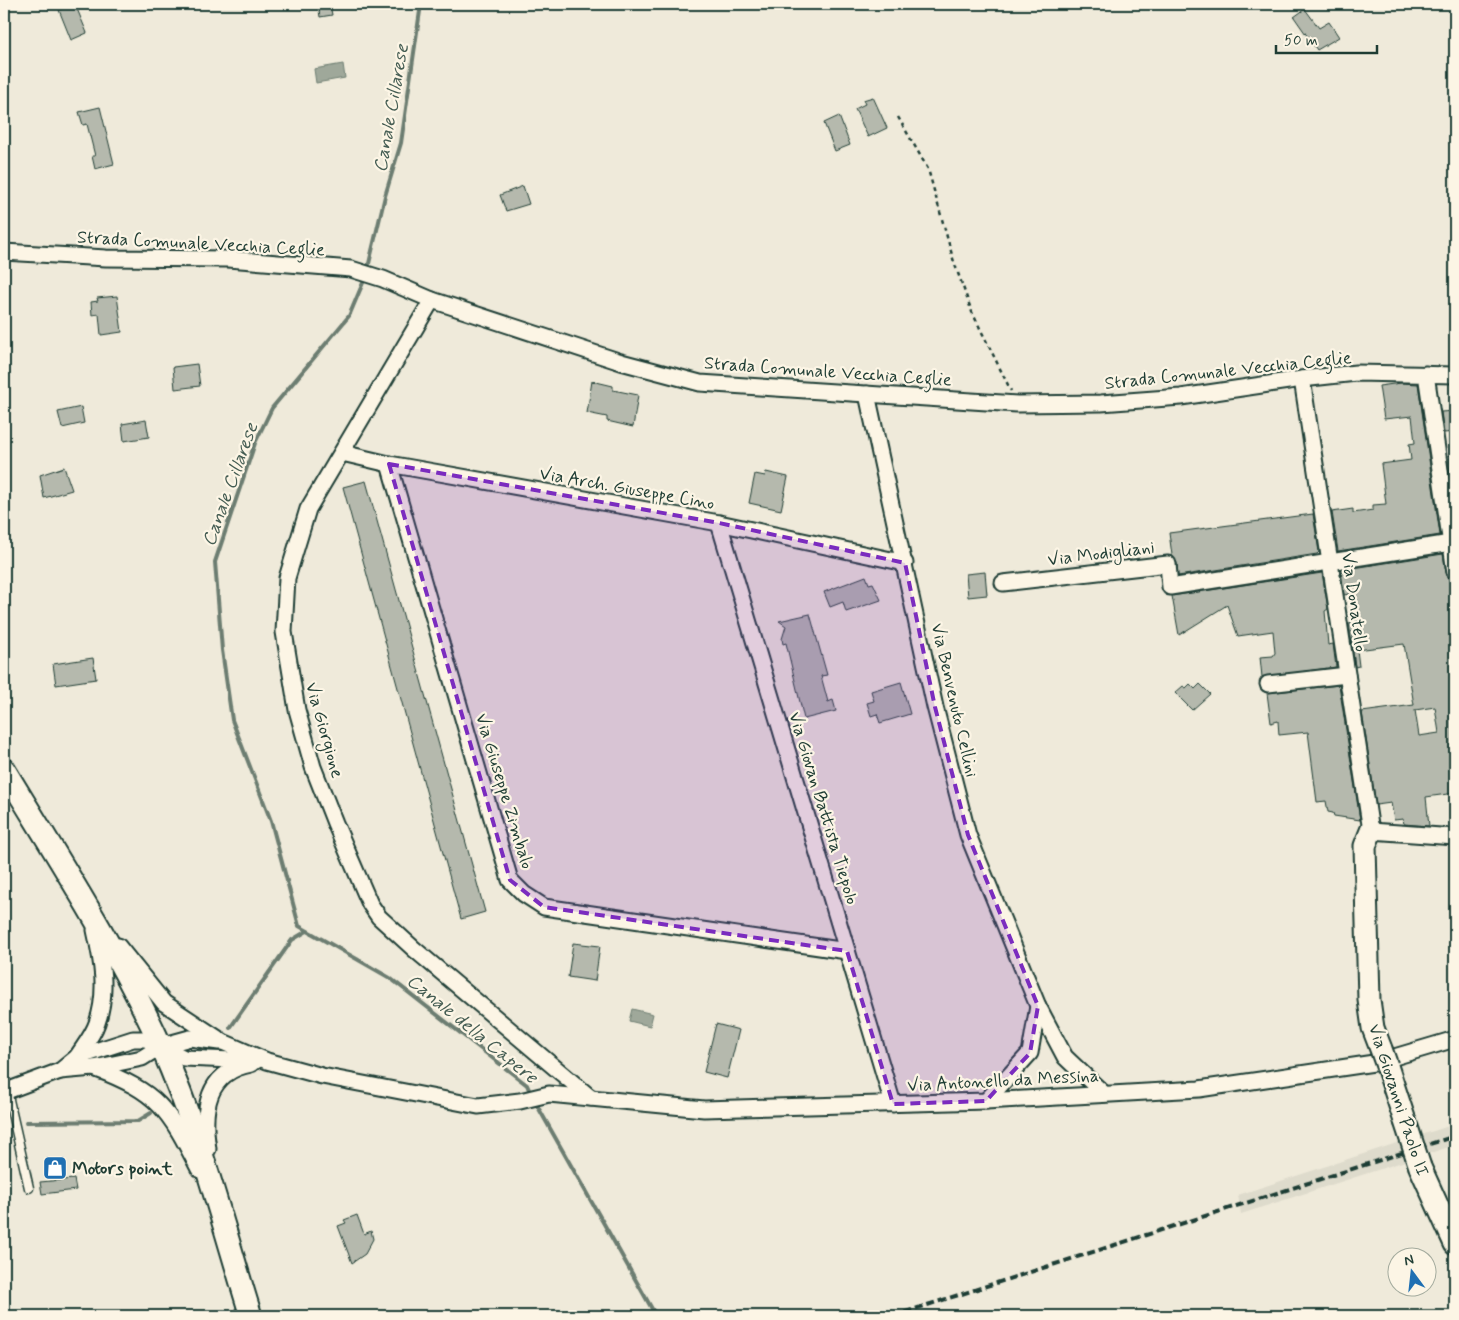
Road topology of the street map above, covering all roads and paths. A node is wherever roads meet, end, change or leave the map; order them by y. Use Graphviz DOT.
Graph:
graph roads {
  1 [pos="898,117"];
  2 [pos="4,252"];
  3 [pos="432,300"];
  4 [pos="1426,374"];
  5 [pos="1455,375"];
  6 [pos="1302,379"];
  7 [pos="866,394"];
  8 [pos="1017,404"];
  9 [pos="342,453"];
  10 [pos="390,464"];
  11 [pos="719,523"];
  12 [pos="1451,543"];
  13 [pos="1330,560"];
  14 [pos="905,563"];
  15 [pos="1455,572"];
  16 [pos="1003,583"];
  17 [pos="1347,675"];
  18 [pos="1268,684"];
  19 [pos="4,769"];
  20 [pos="1371,831"];
  21 [pos="1455,837"];
  22 [pos="92,913"];
  23 [pos="847,951"];
  24 [pos="1038,1006"];
  25 [pos="1455,1039"];
  26 [pos="223,1042"];
  27 [pos="161,1046"];
  28 [pos="78,1057"];
  29 [pos="267,1061"];
  30 [pos="94,1068"];
  31 [pos="60,1070"];
  32 [pos="6,1092"];
  33 [pos="1104,1094"];
  34 [pos="591,1098"];
  35 [pos="986,1101"];
  36 [pos="892,1104"];
  37 [pos="29,1188"];
  38 [pos="217,1204"];
  39 [pos="1455,1244"];
  40 [pos="251,1316"];
  1 -- 8 [label="path"];
  2 -- 3 [label="street, Strada Comunale Vecchia Ceglie"];
  3 -- 7 [label="street, Strada Comunale Vecchia Ceglie"];
  3 -- 9 [label="street, Via Giorgione"];
  4 -- 5 [label="street, Strada Comunale Vecchia Ceglie"];
  4 -- 6 [label="street, Strada Comunale Vecchia Ceglie"];
  4 -- 12 [label="street"];
  6 -- 8 [label="street, Strada Comunale Vecchia Ceglie"];
  6 -- 13 [label="street, Via Donatello"];
  7 -- 8 [label="street, Strada Comunale Vecchia Ceglie"];
  7 -- 14 [label="street, Via Benvenuto Cellini"];
  9 -- 10 [label="street, Via Arch. Giuseppe Cino"];
  9 -- 34 [label="street, Via Giorgione"];
  10 -- 11 [label="street, Via Arch. Giuseppe Cino"];
  10 -- 23 [label="street, Via Giuseppe Zimbalo"];
  11 -- 14 [label="street, Via Arch. Giuseppe Cino"];
  11 -- 23 [label="street, Via Giovan Battista Tiepolo"];
  12 -- 13 [label="street"];
  12 -- 15 [label="street"];
  13 -- 16 [label="street, Via Modigliani"];
  13 -- 17 [label="street, Via Donatello"];
  14 -- 24 [label="street, Via Benvenuto Cellini"];
  17 -- 18 [label="street"];
  17 -- 20 [label="street, Via Donatello"];
  19 -- 22 [label="main road"];
  20 -- 21 [label="street"];
  20 -- 39 [label="main road, Via Giovanni Paolo II, bridge"];
  22 -- 26 [label="street"];
  22 -- 27 [label="main road"];
  22 -- 28 [label="street"];
  23 -- 36 [label="street, Via Giovan Battista Tiepolo"];
  24 -- 33 [label="street, Via Benvenuto Cellini"];
  24 -- 35 [label="street"];
  25 -- 33 [label="street, Via Antonello da Messina"];
  26 -- 27 [label="street"];
  26 -- 29 [label="street"];
  27 -- 28 [label="street"];
  27 -- 29 [label="street"];
  27 -- 30 [label="street"];
  27 -- 38 [label="main road"];
  28 -- 31 [label="street"];
  29 -- 34 [label="street, Via Antonello da Messina"];
  29 -- 38 [label="street"];
  30 -- 31 [label="street"];
  30 -- 38 [label="street"];
  31 -- 32 [label="street"];
  32 -- 37 [label="lane"];
  33 -- 35 [label="street, Via Antonello da Messina"];
  34 -- 36 [label="street, Via Antonello da Messina"];
  35 -- 36 [label="street, Via Antonello da Messina"];
  38 -- 40 [label="main road"];
}
